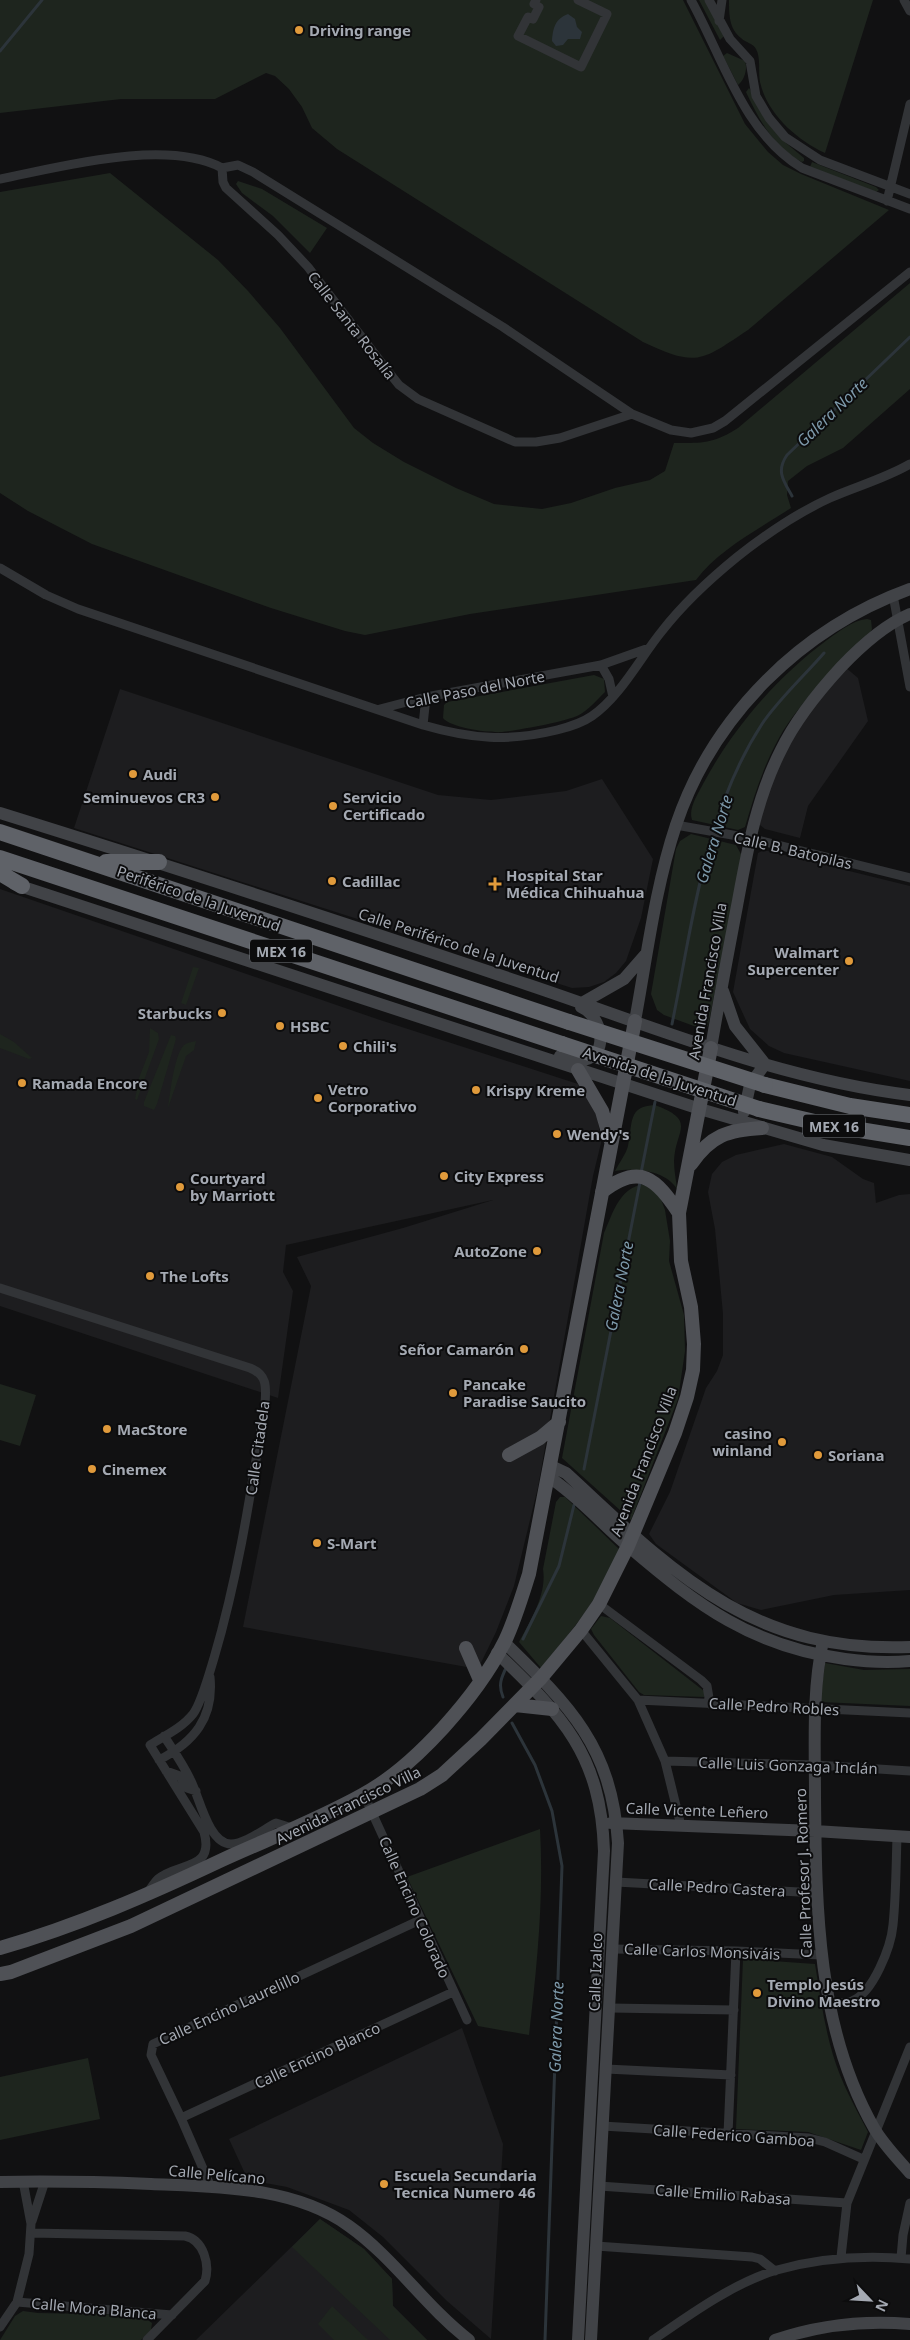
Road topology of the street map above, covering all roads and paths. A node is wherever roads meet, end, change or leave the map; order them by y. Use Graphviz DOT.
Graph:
graph roads {
  1 [pos="536,0"];
  2 [pos="578,0"];
  3 [pos="691,0"];
  4 [pos="708,0"];
  5 [pos="722,0"];
  6 [pos="904,0"];
  7 [pos="910,11"];
  8 [pos="719,21"];
  9 [pos="910,104"];
  10 [pos="222,168"];
  11 [pos="0,179"];
  12 [pos="890,187"];
  13 [pos="910,194"];
  14 [pos="887,201"];
  15 [pos="910,209"];
  16 [pos="910,272"];
  17 [pos="632,414"];
  18 [pos="910,464"];
  19 [pos="0,568"];
  20 [pos="910,589"];
  21 [pos="892,595"];
  22 [pos="904,616"];
  23 [pos="649,648"];
  24 [pos="601,665"];
  25 [pos="910,687"];
  26 [pos="426,697"];
  27 [pos="613,697"];
  28 [pos="380,709"];
  29 [pos="423,725"];
  30 [pos="0,813"];
  31 [pos="676,824"];
  32 [pos="0,825"];
  33 [pos="0,832"];
  34 [pos="750,838"];
  35 [pos="33,844"];
  36 [pos="0,858"];
  37 [pos="92,862"];
  38 [pos="159,862"];
  39 [pos="0,863"];
  40 [pos="0,873"];
  41 [pos="910,878"];
  42 [pos="0,880"];
  43 [pos="22,886"];
  44 [pos="127,900"];
  45 [pos="648,951"];
  46 [pos="527,984"];
  47 [pos="722,986"];
  48 [pos="582,1003"];
  49 [pos="635,1021"];
  50 [pos="569,1022"];
  51 [pos="498,1043"];
  52 [pos="562,1044"];
  53 [pos="711,1048"];
  54 [pos="765,1064"];
  55 [pos="578,1070"];
  56 [pos="623,1085"];
  57 [pos="910,1096"];
  58 [pos="700,1109"];
  59 [pos="910,1115"];
  60 [pos="746,1123"];
  61 [pos="762,1128"];
  62 [pos="910,1138"];
  63 [pos="612,1145"];
  64 [pos="910,1160"];
  65 [pos="689,1167"];
  66 [pos="602,1192"];
  67 [pos="679,1213"];
  68 [pos="0,1288"];
  69 [pos="559,1422"];
  70 [pos="509,1455"];
  71 [pos="550,1471"];
  72 [pos="633,1532"];
  73 [pos="628,1546"];
  74 [pos="599,1604"];
  75 [pos="581,1630"];
  76 [pos="823,1641"];
  77 [pos="910,1646"];
  78 [pos="466,1648"];
  79 [pos="501,1648"];
  80 [pos="820,1656"];
  81 [pos="910,1661"];
  82 [pos="210,1674"];
  83 [pos="480,1680"];
  84 [pos="537,1682"];
  85 [pos="638,1700"];
  86 [pos="710,1704"];
  87 [pos="515,1705"];
  88 [pos="816,1708"];
  89 [pos="552,1709"];
  90 [pos="910,1713"];
  91 [pos="164,1736"];
  92 [pos="174,1752"];
  93 [pos="159,1760"];
  94 [pos="665,1761"];
  95 [pos="815,1764"];
  96 [pos="166,1771"];
  97 [pos="910,1771"];
  98 [pos="196,1791"];
  99 [pos="364,1795"];
  100 [pos="373,1813"];
  101 [pos="617,1823"];
  102 [pos="603,1824"];
  103 [pos="681,1826"];
  104 [pos="292,1828"];
  105 [pos="815,1830"];
  106 [pos="904,1837"];
  107 [pos="616,1882"];
  108 [pos="818,1892"];
  109 [pos="146,1894"];
  110 [pos="420,1920"];
  111 [pos="0,1948"];
  112 [pos="612,1948"];
  113 [pos="736,1951"];
  114 [pos="821,1956"];
  115 [pos="0,1974"];
  116 [pos="454,1992"];
  117 [pos="829,2004"];
  118 [pos="610,2008"];
  119 [pos="734,2010"];
  120 [pos="467,2020"];
  121 [pos="910,2047"];
  122 [pos="606,2069"];
  123 [pos="731,2075"];
  124 [pos="181,2118"];
  125 [pos="602,2126"];
  126 [pos="875,2130"];
  127 [pos="728,2134"];
  128 [pos="863,2159"];
  129 [pos="910,2172"];
  130 [pos="45,2181"];
  131 [pos="0,2182"];
  132 [pos="23,2182"];
  133 [pos="599,2186"];
  134 [pos="211,2187"];
  135 [pos="846,2203"];
  136 [pos="910,2203"];
  137 [pos="31,2228"];
  138 [pos="596,2246"];
  139 [pos="841,2257"];
  140 [pos="906,2258"];
  141 [pos="775,2271"];
  142 [pos="17,2302"];
  143 [pos="172,2315"];
  144 [pos="910,2324"];
  145 [pos="0,2327"];
  146 [pos="147,2340"];
  147 [pos="469,2340"];
  148 [pos="578,2340"];
  149 [pos="591,2340"];
  150 [pos="653,2340"];
  151 [pos="775,2340"];
  1 -- 2 [label="street"];
  3 -- 14 [label="street"];
  4 -- 8 [label="street"];
  5 -- 8 [label="street"];
  6 -- 7 [label="street"];
  8 -- 12 [label="street"];
  9 -- 12 [label="street"];
  10 -- 11 [label="street"];
  10 -- 17 [label="street"];
  10 -- 17 [label="street, Calle Santa Rosalía"];
  12 -- 13 [label="street"];
  12 -- 14 [label="street"];
  14 -- 15 [label="street"];
  16 -- 17 [label="street"];
  18 -- 23 [label="street"];
  19 -- 28 [label="street"];
  20 -- 21 [label="main road, Avenida Francisco Villa"];
  21 -- 22 [label="street"];
  21 -- 31 [label="main road, Avenida Francisco Villa"];
  22 -- 25 [label="street"];
  22 -- 34 [label="main road, Avenida Francisco Villa"];
  23 -- 24 [label="street, Calle Paso del Norte"];
  23 -- 27 [label="street"];
  24 -- 26 [label="street, Calle Paso del Norte"];
  24 -- 27 [label="street"];
  26 -- 28 [label="street, Calle Paso del Norte"];
  26 -- 29 [label="street"];
  27 -- 29 [label="street"];
  28 -- 29 [label="street"];
  30 -- 38 [label="main road, Calle Periférico de la Juventud"];
  31 -- 34 [label="street, Calle B. Batopilas"];
  31 -- 45 [label="main road, Avenida Francisco Villa"];
  32 -- 35 [label="highway"];
  33 -- 35 [label="highway, Periférico de la Juventud / MEX 16"];
  34 -- 41 [label="street, Calle B. Batopilas"];
  34 -- 47 [label="main road, Avenida Francisco Villa"];
  35 -- 37 [label="highway, Periférico de la Juventud / MEX 16"];
  36 -- 44 [label="highway, Periférico de la Juventud / MEX 16"];
  37 -- 38 [label="highway"];
  37 -- 50 [label="highway, Periférico de la Juventud / MEX 16"];
  38 -- 46 [label="main road, Calle Periférico de la Juventud"];
  39 -- 44 [label="highway"];
  40 -- 43 [label="highway"];
  42 -- 43 [label="main road"];
  43 -- 51 [label="main road"];
  44 -- 52 [label="highway, Periférico de la Juventud / MEX 16"];
  45 -- 48 [label="main road"];
  45 -- 49 [label="main road, Avenida Francisco Villa"];
  46 -- 48 [label="main road, Calle Periférico de la Juventud"];
  46 -- 51 [label="main road"];
  47 -- 53 [label="main road, Avenida Francisco Villa"];
  47 -- 54 [label="main road"];
  48 -- 49 [label="main road, Calle Periférico de la Juventud"];
  49 -- 53 [label="main road, Calle Periférico de la Juventud"];
  49 -- 56 [label="main road, Avenida Francisco Villa"];
  50 -- 59 [label="highway, Avenida de la Juventud / MEX 16, bridge"];
  51 -- 55 [label="main road"];
  52 -- 62 [label="highway, Avenida de la Juventud / MEX 16, bridge"];
  53 -- 54 [label="main road, Calle Periférico de la Juventud"];
  53 -- 58 [label="main road, Avenida Francisco Villa"];
  54 -- 57 [label="main road, Calle Periférico de la Juventud"];
  54 -- 60 [label="main road"];
  55 -- 56 [label="main road"];
  55 -- 63 [label="main road"];
  56 -- 58 [label="main road"];
  56 -- 63 [label="main road, Avenida Francisco Villa"];
  58 -- 60 [label="main road"];
  58 -- 65 [label="main road, Avenida Francisco Villa"];
  60 -- 61 [label="main road"];
  61 -- 64 [label="main road"];
  61 -- 65 [label="main road"];
  63 -- 66 [label="main road, Avenida Francisco Villa"];
  65 -- 67 [label="main road, Avenida Francisco Villa"];
  66 -- 67 [label="main road"];
  66 -- 69 [label="main road, Avenida Francisco Villa"];
  67 -- 72 [label="main road, Avenida Francisco Villa"];
  68 -- 82 [label="street, Calle Citadela"];
  69 -- 70 [label="main road"];
  69 -- 71 [label="main road, Avenida Francisco Villa"];
  71 -- 72 [label="main road"];
  71 -- 73 [label="main road"];
  71 -- 79 [label="main road, Avenida Francisco Villa"];
  72 -- 73 [label="main road, Avenida Francisco Villa"];
  72 -- 76 [label="main road"];
  73 -- 74 [label="main road, Avenida Francisco Villa"];
  73 -- 80 [label="main road"];
  74 -- 75 [label="main road, Avenida Francisco Villa"];
  74 -- 86 [label="street"];
  75 -- 84 [label="main road, Avenida Francisco Villa"];
  75 -- 85 [label="street"];
  76 -- 77 [label="main road"];
  76 -- 80 [label="main road, Calle Profesor J. Romero"];
  78 -- 83 [label="main road"];
  79 -- 83 [label="main road, Avenida Francisco Villa"];
  79 -- 84 [label="main road, Calle Izalco"];
  80 -- 81 [label="main road"];
  80 -- 88 [label="main road, Calle Profesor J. Romero"];
  82 -- 91 [label="street"];
  82 -- 92 [label="street"];
  83 -- 99 [label="main road, Avenida Francisco Villa"];
  84 -- 87 [label="main road, Avenida Francisco Villa"];
  84 -- 89 [label="main road, Calle Izalco"];
  84 -- 101 [label="main road, Calle Izalco"];
  85 -- 86 [label="street, Calle Pedro Robles"];
  85 -- 94 [label="street"];
  86 -- 88 [label="street, Calle Pedro Robles"];
  87 -- 89 [label="main road"];
  87 -- 100 [label="main road, Avenida Francisco Villa"];
  88 -- 90 [label="street, Calle Pedro Robles"];
  88 -- 95 [label="main road, Calle Profesor J. Romero"];
  89 -- 102 [label="main road, Calle Izalco"];
  91 -- 92 [label="street"];
  91 -- 93 [label="street"];
  92 -- 93 [label="street"];
  92 -- 98 [label="street"];
  93 -- 96 [label="street"];
  94 -- 95 [label="street, Calle Luis Gonzaga Inclán"];
  94 -- 103 [label="street"];
  95 -- 97 [label="street, Calle Luis Gonzaga Inclán"];
  95 -- 105 [label="main road, Calle Profesor J. Romero"];
  96 -- 98 [label="street"];
  96 -- 109 [label="street"];
  98 -- 104 [label="street"];
  99 -- 100 [label="street, Calle Encino Colorado"];
  99 -- 104 [label="main road, Avenida Francisco Villa"];
  100 -- 110 [label="street, Calle Encino Colorado"];
  100 -- 115 [label="main road, Avenida Francisco Villa"];
  101 -- 102 [label="main road, Calle Vicente Leñero"];
  101 -- 103 [label="main road, Calle Vicente Leñero"];
  101 -- 107 [label="main road, Calle Izalco"];
  102 -- 148 [label="main road, Calle Izalco"];
  103 -- 105 [label="main road, Calle Vicente Leñero"];
  104 -- 109 [label="main road, Avenida Francisco Villa"];
  105 -- 106 [label="main road, Calle Vicente Leñero"];
  105 -- 108 [label="main road, Calle Profesor J. Romero"];
  106 -- 117 [label="street"];
  107 -- 108 [label="street, Calle Pedro Castera"];
  107 -- 112 [label="main road, Calle Izalco"];
  108 -- 114 [label="main road, Calle Profesor J. Romero"];
  109 -- 111 [label="main road, Avenida Francisco Villa"];
  110 -- 116 [label="street, Calle Encino Colorado"];
  110 -- 124 [label="street, Calle Encino Laurelillo"];
  112 -- 113 [label="street, Calle Carlos Monsiváis"];
  112 -- 118 [label="main road, Calle Izalco"];
  113 -- 114 [label="street, Calle Carlos Monsiváis"];
  113 -- 119 [label="street"];
  114 -- 117 [label="main road, Calle Profesor J. Romero"];
  116 -- 120 [label="street, Calle Encino Colorado"];
  116 -- 124 [label="street, Calle Encino Blanco"];
  117 -- 126 [label="main road, Calle Profesor J. Romero"];
  118 -- 119 [label="street"];
  118 -- 122 [label="main road, Calle Izalco"];
  119 -- 123 [label="street"];
  121 -- 126 [label="street"];
  122 -- 123 [label="street"];
  122 -- 125 [label="main road, Calle Izalco"];
  123 -- 127 [label="street"];
  124 -- 134 [label="street, Calle Encino Laurelillo"];
  125 -- 127 [label="street, Calle Federico Gamboa"];
  125 -- 133 [label="main road, Calle Izalco"];
  126 -- 128 [label="street"];
  126 -- 129 [label="main road, Calle Profesor J. Romero"];
  127 -- 128 [label="street, Calle Federico Gamboa"];
  128 -- 135 [label="street"];
  130 -- 132 [label="main road, Calle Pelícano"];
  130 -- 134 [label="main road, Calle Pelícano"];
  130 -- 137 [label="street"];
  131 -- 132 [label="main road, Calle Pelícano"];
  132 -- 137 [label="street"];
  133 -- 135 [label="street, Calle Emilio Rabasa"];
  133 -- 138 [label="main road, Calle Izalco"];
  134 -- 147 [label="main road, Calle Pelícano"];
  135 -- 139 [label="street"];
  136 -- 140 [label="street"];
  137 -- 142 [label="street"];
  137 -- 143 [label="street"];
  138 -- 141 [label="street"];
  138 -- 149 [label="main road, Calle Izalco"];
  139 -- 140 [label="street"];
  139 -- 141 [label="street"];
  141 -- 150 [label="street"];
  142 -- 143 [label="street, Calle Mora Blanca"];
  142 -- 145 [label="street"];
  143 -- 146 [label="street"];
  144 -- 151 [label="main road"];
}
